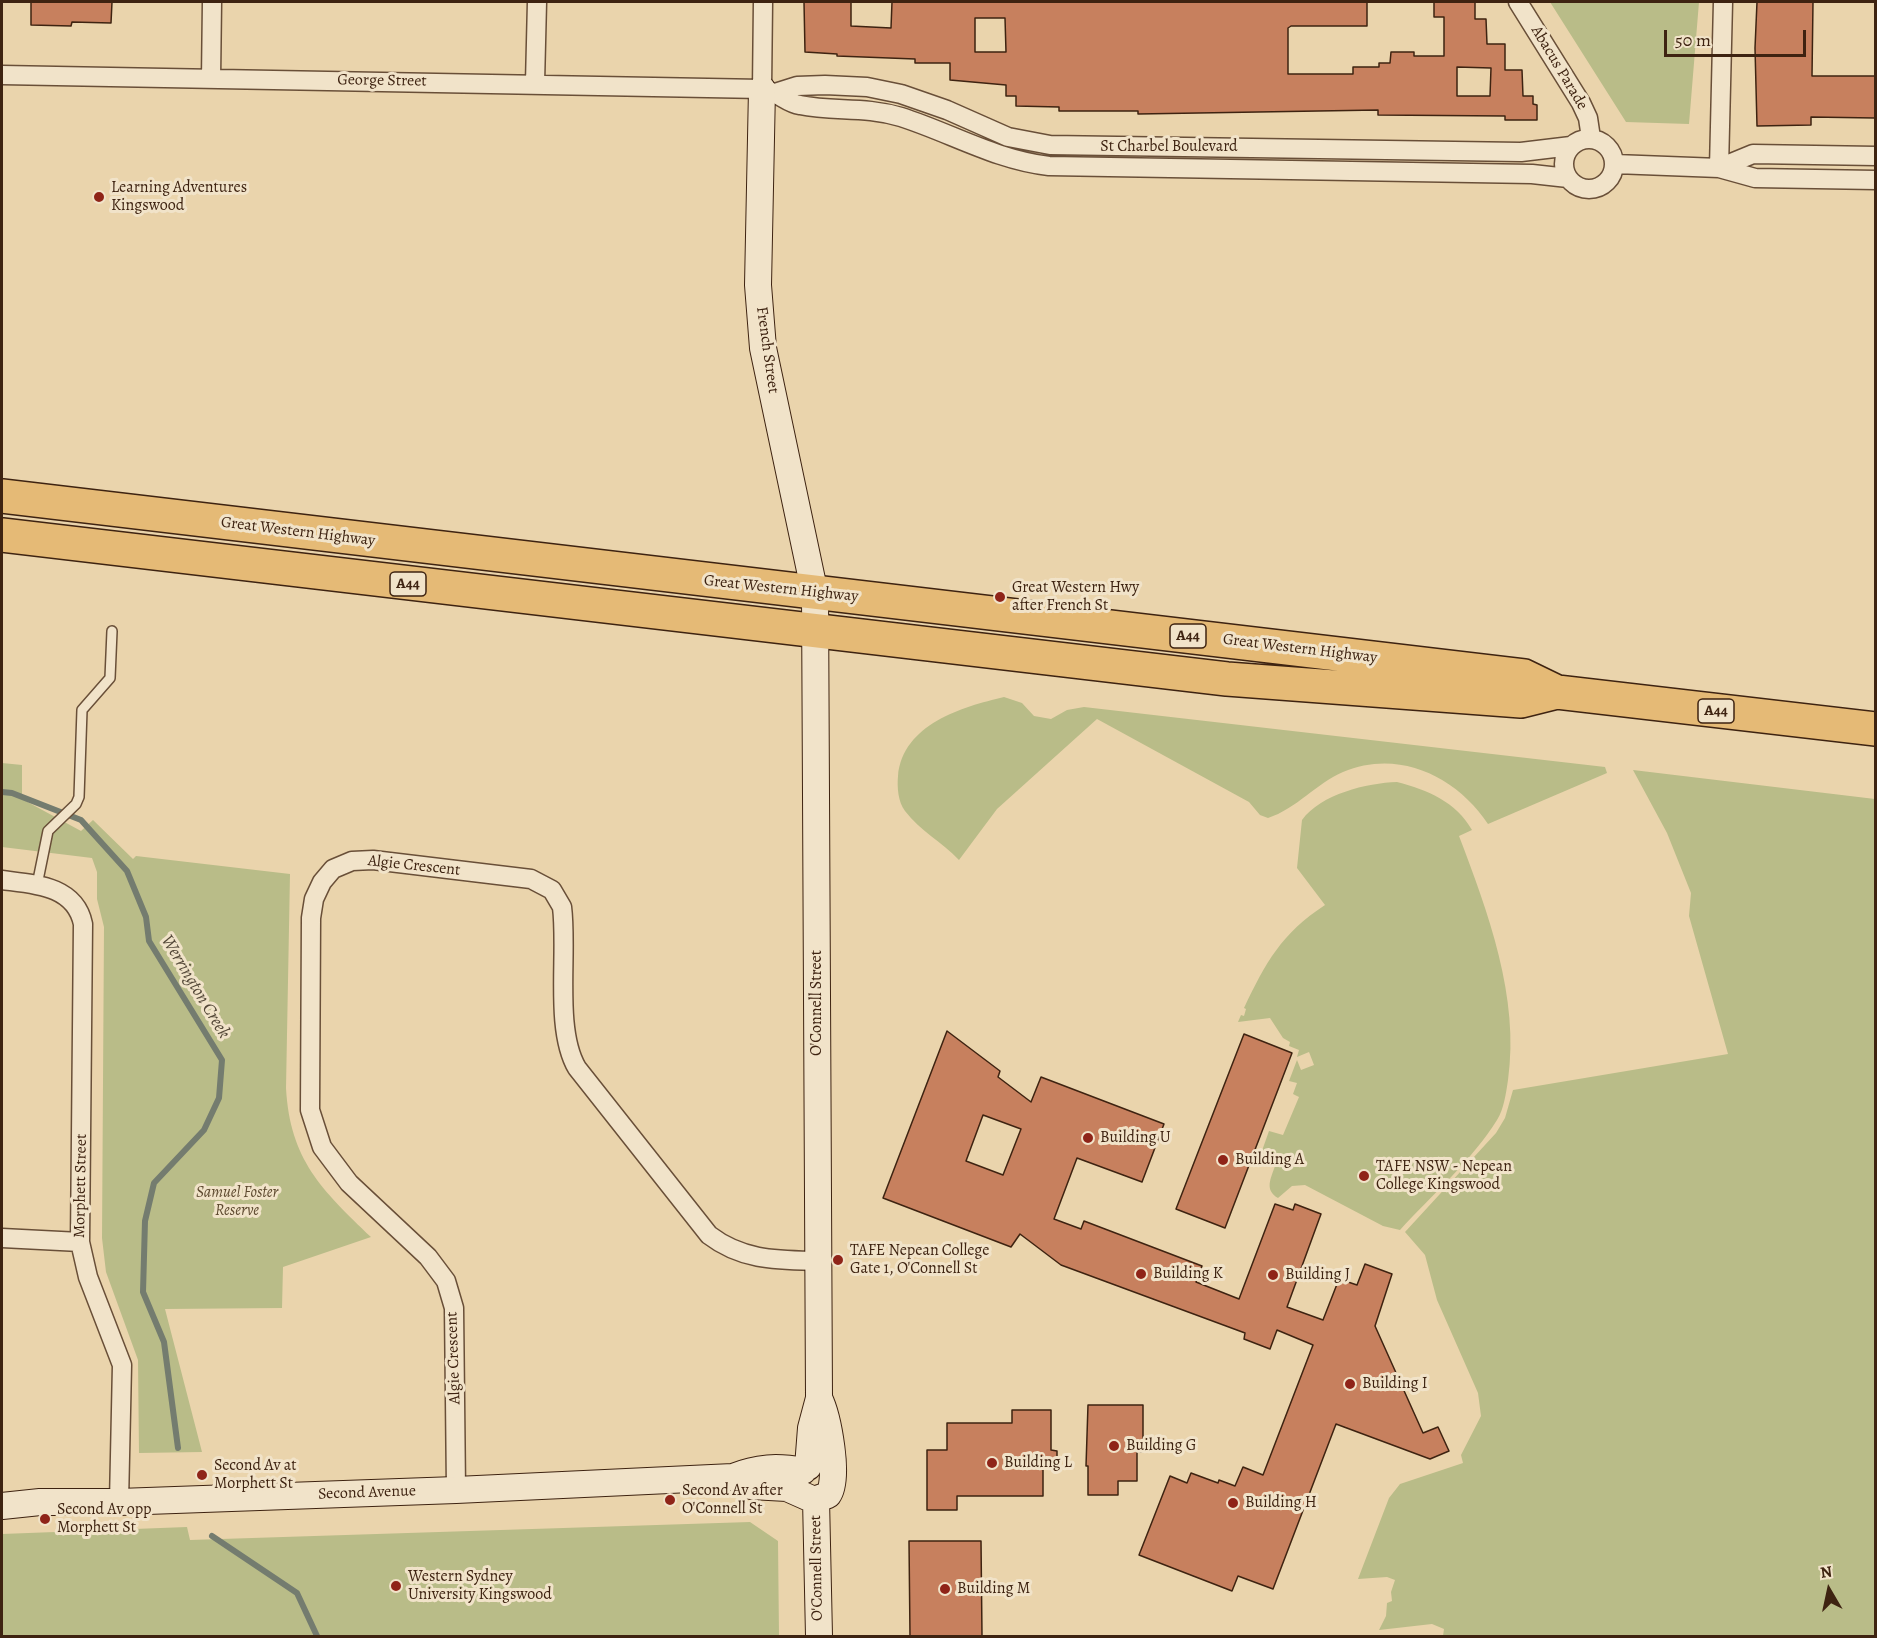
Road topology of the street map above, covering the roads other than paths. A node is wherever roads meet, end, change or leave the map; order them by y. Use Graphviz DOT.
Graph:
graph roads {
  1 [pos="212,2"];
  2 [pos="537,2"];
  3 [pos="763,2"];
  4 [pos="1518,2"];
  5 [pos="1723,2"];
  6 [pos="2,75"];
  7 [pos="211,79"];
  8 [pos="535,83"];
  9 [pos="770,90"];
  10 [pos="1591,138"];
  11 [pos="1571,146"];
  12 [pos="1875,156"];
  13 [pos="1615,164"];
  14 [pos="1719,168"];
  15 [pos="1568,178"];
  16 [pos="1875,180"];
  17 [pos="2,495"];
  18 [pos="2,536"];
  19 [pos="815,611"];
  20 [pos="112,632"];
  21 [pos="1875,729"];
  22 [pos="2,880"];
  23 [pos="37,885"];
  24 [pos="2,1238"];
  25 [pos="80,1242"];
  26 [pos="819,1261"];
  27 [pos="819,1398"];
  28 [pos="832,1476"];
  29 [pos="808,1483"];
  30 [pos="456,1490"];
  31 [pos="119,1502"];
  32 [pos="2,1506"];
  33 [pos="819,1636"];
  1 -- 7 [label="street"];
  2 -- 8 [label="street"];
  3 -- 9 [label="street"];
  4 -- 10 [label="street, Abacus Parade"];
  5 -- 14 [label="street"];
  6 -- 7 [label="street, George Street"];
  7 -- 8 [label="street, George Street"];
  8 -- 9 [label="street, George Street"];
  9 -- 11 [label="street, St Charbel Boulevard"];
  9 -- 15 [label="street, St Charbel Boulevard"];
  9 -- 19 [label="street, French Street"];
  10 -- 11 [label="street"];
  10 -- 13 [label="street"];
  11 -- 15 [label="street"];
  12 -- 14 [label="street"];
  13 -- 14 [label="street"];
  13 -- 15 [label="street"];
  14 -- 16 [label="street"];
  17 -- 19 [label="highway, Great Western Highway / A44"];
  18 -- 19 [label="highway, Great Western Highway / A44"];
  19 -- 21 [label="highway, Great Western Highway / A44"];
  19 -- 26 [label="street, O'Connell Street"];
  20 -- 23 [label="lane"];
  22 -- 23 [label="street"];
  23 -- 25 [label="street, Morphett Street"];
  24 -- 25 [label="street"];
  25 -- 31 [label="street, Morphett Street"];
  26 -- 27 [label="street, O'Connell Street"];
  26 -- 30 [label="street, Algie Crescent"];
  27 -- 28 [label="street, O'Connell Street"];
  27 -- 29 [label="street, O'Connell Street"];
  28 -- 29 [label="street, Second Avenue"];
  29 -- 30 [label="street, Second Avenue"];
  29 -- 33 [label="street, O'Connell Street"];
  30 -- 31 [label="street, Second Avenue"];
  31 -- 32 [label="street, Second Avenue"];
}
